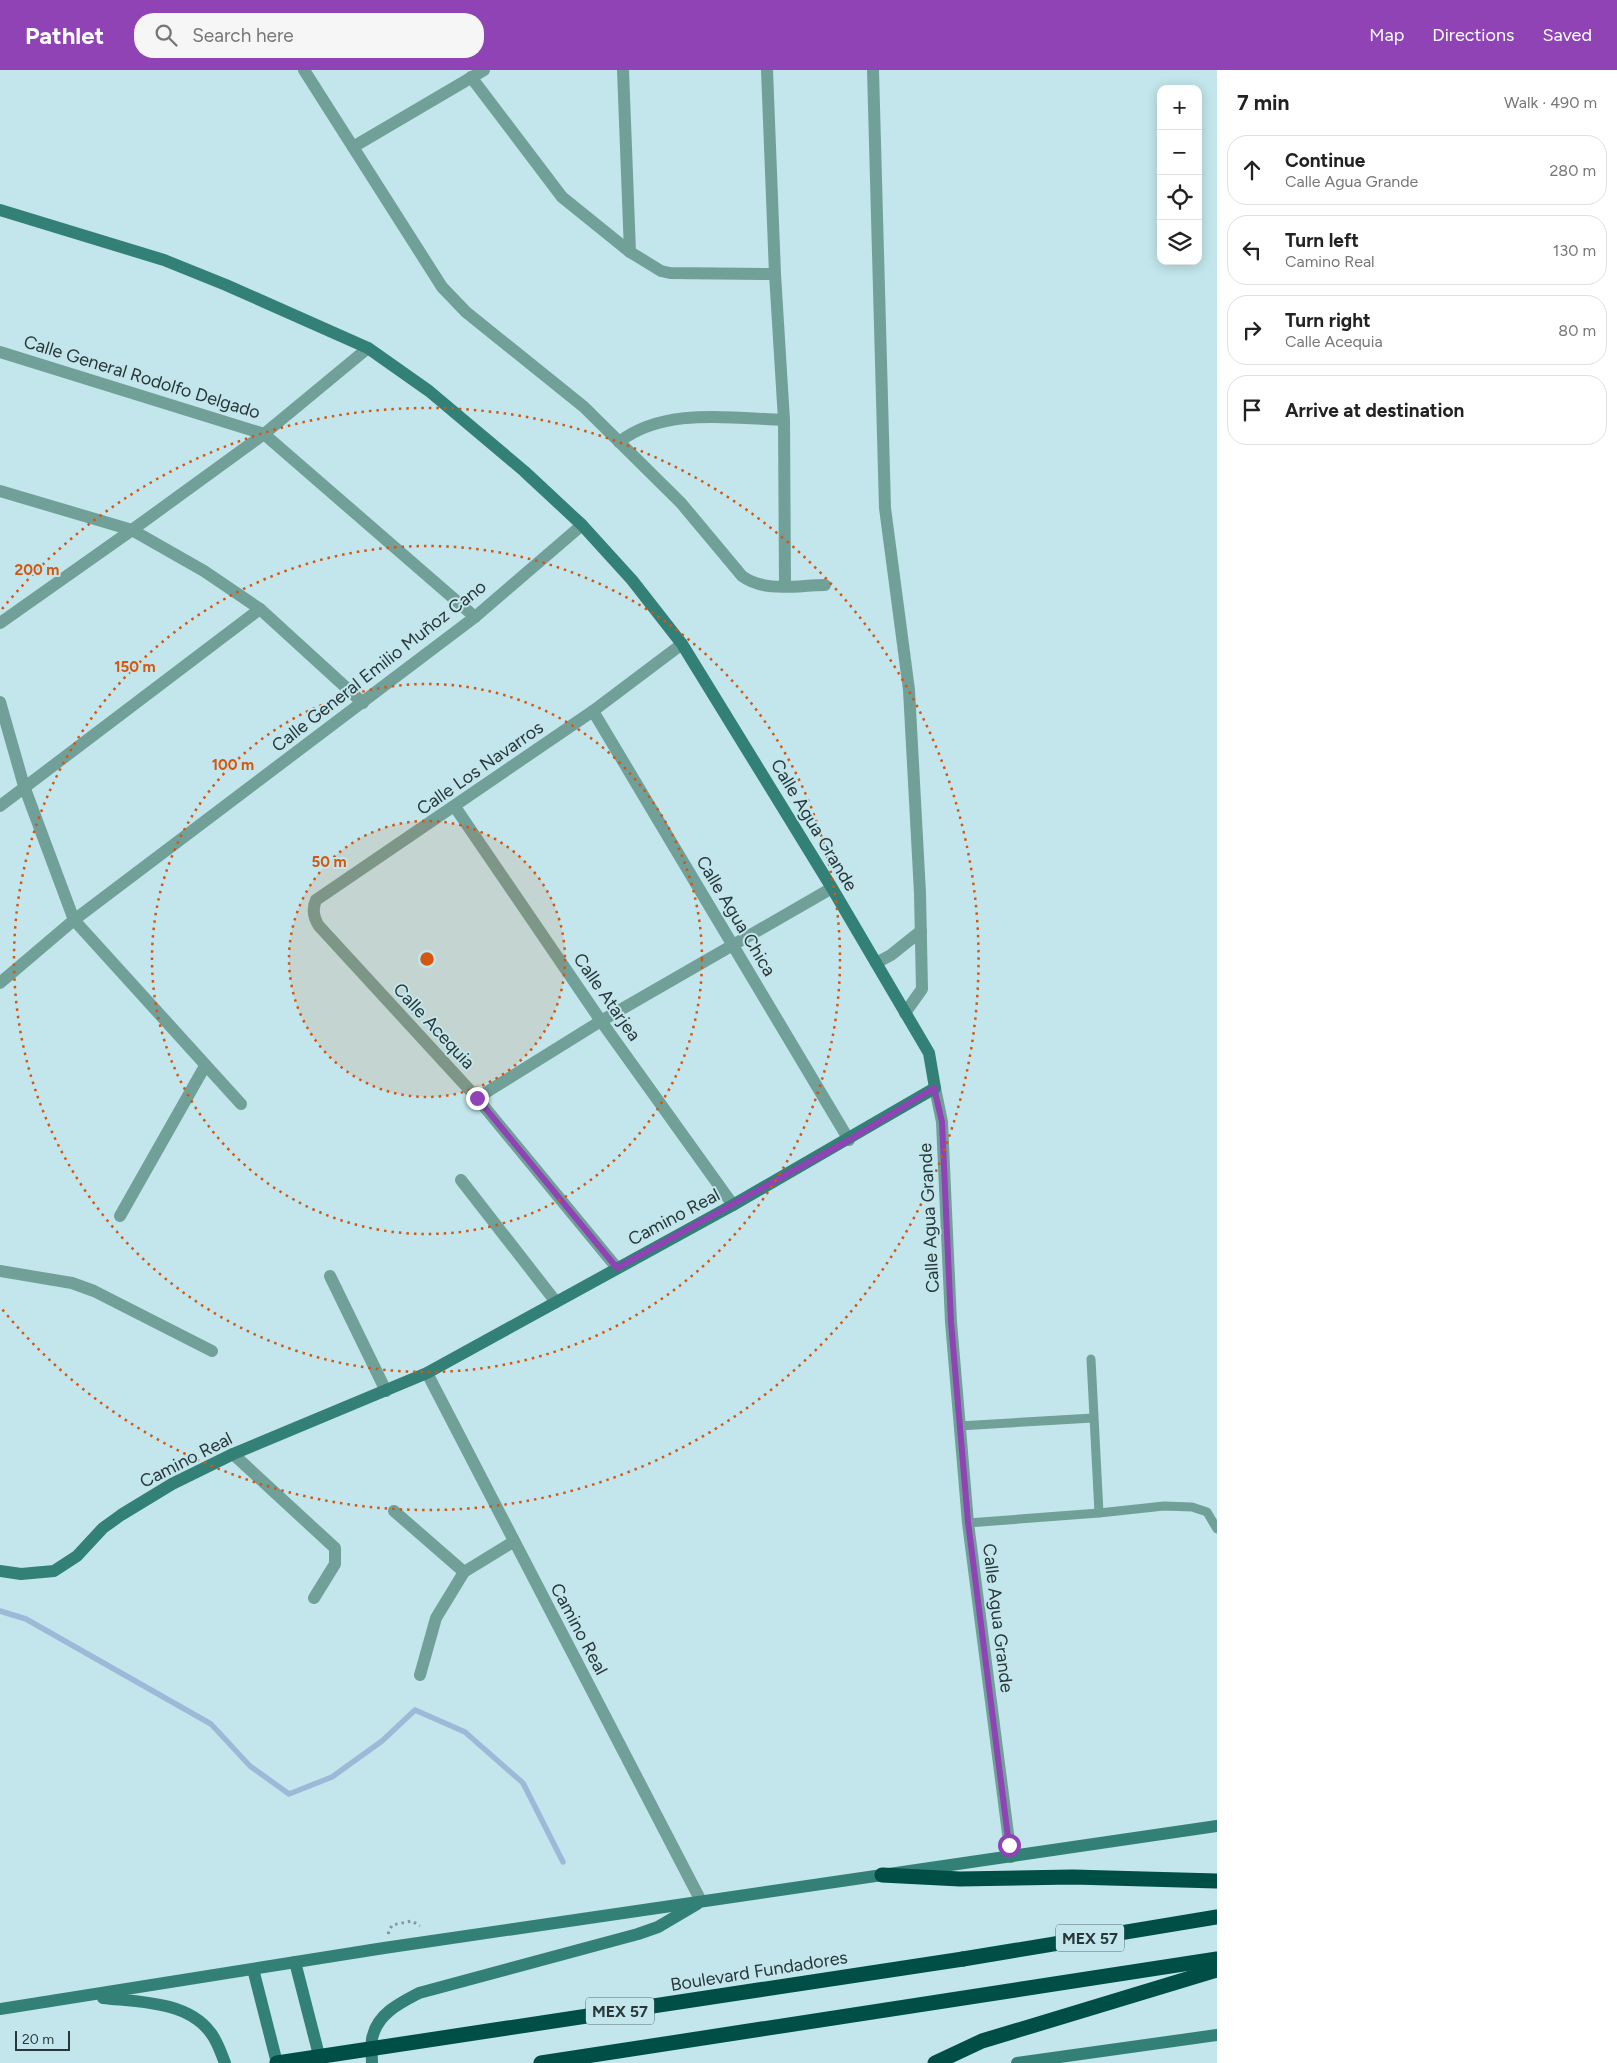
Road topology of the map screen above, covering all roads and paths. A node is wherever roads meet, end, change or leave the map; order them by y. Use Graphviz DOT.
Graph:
graph roads {
  1 [pos="304,70"];
  2 [pos="484,70"];
  3 [pos="623,70"];
  4 [pos="767,70"];
  5 [pos="873,70"];
  6 [pos="471,77"];
  7 [pos="354,147"];
  8 [pos="0,210"];
  9 [pos="630,252"];
  10 [pos="775,274"];
  11 [pos="368,348"];
  12 [pos="0,352"];
  13 [pos="784,420"];
  14 [pos="264,434"];
  15 [pos="619,442"];
  16 [pos="0,491"];
  17 [pos="582,525"];
  18 [pos="132,530"];
  19 [pos="825,585"];
  20 [pos="785,586"];
  21 [pos="260,609"];
  22 [pos="475,617"];
  23 [pos="0,623"];
  24 [pos="682,644"];
  25 [pos="0,702"];
  26 [pos="363,703"];
  27 [pos="593,711"];
  28 [pos="24,786"];
  29 [pos="0,806"];
  30 [pos="455,807"];
  31 [pos="832,888"];
  32 [pos="74,920"];
  33 [pos="318,926"];
  34 [pos="921,931"];
  35 [pos="732,945"];
  36 [pos="876,963"];
  37 [pos="0,983"];
  38 [pos="906,1014"];
  39 [pos="601,1021"];
  40 [pos="205,1066"];
  41 [pos="934,1088"];
  42 [pos="477,1098"];
  43 [pos="241,1104"];
  44 [pos="849,1140"];
  45 [pos="461,1180"];
  46 [pos="733,1205"];
  47 [pos="120,1216"];
  48 [pos="617,1268"];
  49 [pos="0,1271"];
  50 [pos="330,1276"];
  51 [pos="556,1302"];
  52 [pos="212,1351"];
  53 [pos="1091,1359"];
  54 [pos="427,1373"];
  55 [pos="386,1391"];
  56 [pos="1093,1418"];
  57 [pos="959,1426"];
  58 [pos="234,1454"];
  59 [pos="394,1511"];
  60 [pos="1099,1513"];
  61 [pos="968,1522"];
  62 [pos="1217,1529"];
  63 [pos="513,1542"];
  64 [pos="0,1571"];
  65 [pos="464,1572"];
  66 [pos="314,1598"];
  67 [pos="420,1675"];
  68 [pos="1217,1826"];
  69 [pos="1011,1857"];
  70 [pos="882,1875"];
  71 [pos="1217,1881"];
  72 [pos="701,1901"];
  73 [pos="1217,1917"];
  74 [pos="1217,1959"];
  75 [pos="295,1962"];
  76 [pos="253,1969"];
  77 [pos="1217,1970"];
  78 [pos="88,1996"];
  79 [pos="0,2009"];
  80 [pos="1217,2035"];
  81 [pos="225,2063"];
  82 [pos="277,2063"];
  83 [pos="321,2063"];
  84 [pos="372,2063"];
  85 [pos="541,2063"];
  86 [pos="935,2063"];
  87 [pos="1017,2063"];
  1 -- 7 [label="street"];
  2 -- 6 [label="street"];
  3 -- 9 [label="street"];
  4 -- 10 [label="street"];
  5 -- 34 [label="street"];
  6 -- 7 [label="street"];
  6 -- 9 [label="street"];
  7 -- 15 [label="street"];
  8 -- 11 [label="street, Calle Agua Grande"];
  9 -- 10 [label="street"];
  10 -- 13 [label="street"];
  11 -- 14 [label="street"];
  11 -- 17 [label="street, Calle Agua Grande"];
  12 -- 14 [label="street, Calle General Rodolfo Delgado"];
  13 -- 15 [label="street"];
  13 -- 20 [label="street"];
  14 -- 18 [label="street"];
  14 -- 22 [label="street, Calle General Rodolfo Delgado"];
  15 -- 20 [label="street"];
  16 -- 18 [label="street"];
  17 -- 22 [label="street, Calle General Emilio Muñoz Cano"];
  17 -- 24 [label="street, Calle Agua Grande"];
  18 -- 21 [label="street"];
  18 -- 23 [label="street"];
  19 -- 20 [label="street"];
  21 -- 26 [label="street"];
  21 -- 28 [label="street"];
  22 -- 26 [label="street, Calle General Emilio Muñoz Cano"];
  24 -- 27 [label="street, Calle Los Navarros"];
  24 -- 31 [label="street, Calle Agua Grande"];
  25 -- 28 [label="street"];
  26 -- 32 [label="street, Calle General Emilio Muñoz Cano"];
  27 -- 30 [label="street, Calle Los Navarros"];
  27 -- 35 [label="street, Calle Agua Chica"];
  28 -- 29 [label="street"];
  28 -- 32 [label="street"];
  30 -- 33 [label="street, Calle Los Navarros"];
  30 -- 39 [label="street, Calle Atarjea"];
  31 -- 35 [label="street"];
  31 -- 36 [label="street, Calle Agua Grande"];
  32 -- 37 [label="street, Calle General Emilio Muñoz Cano"];
  32 -- 40 [label="street"];
  33 -- 42 [label="street, Calle Acequia"];
  34 -- 36 [label="street"];
  34 -- 38 [label="street"];
  35 -- 39 [label="street"];
  35 -- 44 [label="street, Calle Agua Chica"];
  36 -- 38 [label="street, Calle Agua Grande"];
  38 -- 41 [label="street, Calle Agua Grande"];
  39 -- 42 [label="street"];
  39 -- 46 [label="street, Calle Atarjea"];
  40 -- 43 [label="street"];
  40 -- 47 [label="street"];
  41 -- 44 [label="street, Camino Real"];
  41 -- 57 [label="street, Calle Agua Grande"];
  42 -- 48 [label="street, Calle Acequia"];
  44 -- 46 [label="street, Camino Real"];
  45 -- 51 [label="street"];
  46 -- 48 [label="street, Camino Real"];
  48 -- 51 [label="street, Camino Real"];
  49 -- 52 [label="street"];
  50 -- 55 [label="street"];
  51 -- 54 [label="street, Camino Real"];
  53 -- 56 [label="lane"];
  54 -- 55 [label="street, Camino Real"];
  54 -- 63 [label="street, Camino Real"];
  55 -- 58 [label="street, Camino Real"];
  56 -- 57 [label="lane"];
  56 -- 60 [label="lane"];
  57 -- 61 [label="street, Calle Agua Grande"];
  58 -- 64 [label="street, Camino Real"];
  58 -- 66 [label="street"];
  59 -- 65 [label="street"];
  60 -- 61 [label="lane"];
  60 -- 62 [label="lane"];
  61 -- 69 [label="street, Calle Agua Grande"];
  63 -- 65 [label="street"];
  63 -- 72 [label="street, Camino Real"];
  65 -- 67 [label="street"];
  68 -- 69 [label="street"];
  69 -- 70 [label="street"];
  70 -- 71 [label="highway"];
  70 -- 72 [label="street"];
  72 -- 75 [label="street"];
  72 -- 84 [label="street"];
  73 -- 82 [label="highway, Boulevard Fundadores / MEX 57, bridge"];
  74 -- 85 [label="highway, MEX 57"];
  75 -- 76 [label="street"];
  75 -- 83 [label="street"];
  76 -- 78 [label="street"];
  76 -- 82 [label="street"];
  77 -- 86 [label="highway"];
  78 -- 79 [label="street"];
  78 -- 81 [label="street"];
  80 -- 87 [label="street"];
}
